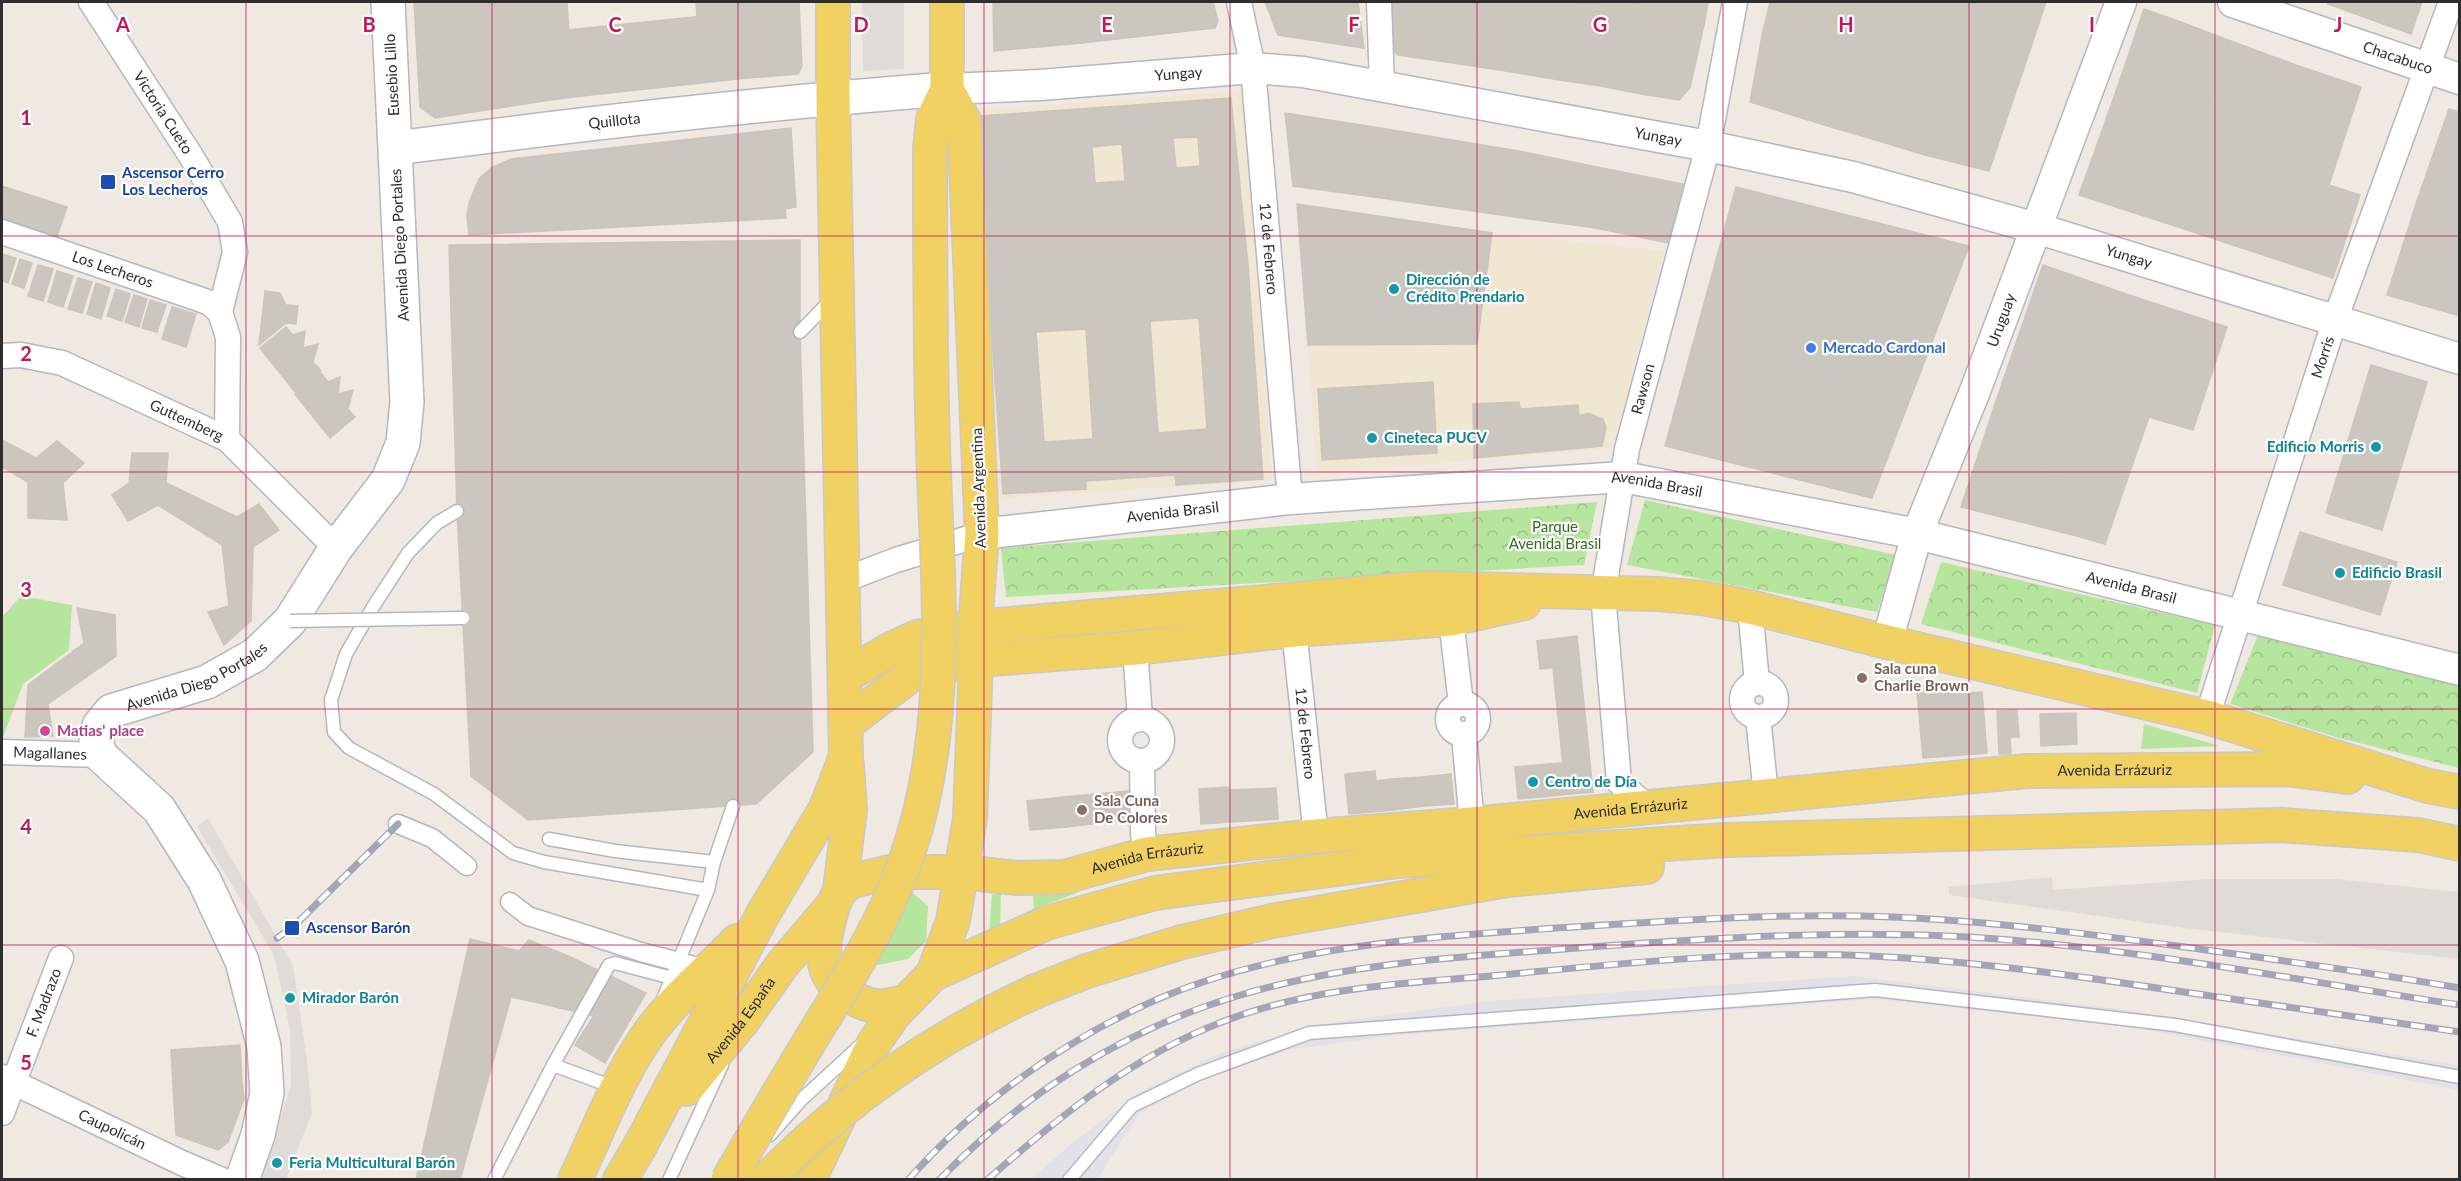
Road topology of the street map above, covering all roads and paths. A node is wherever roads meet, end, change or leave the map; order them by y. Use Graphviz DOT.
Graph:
graph roads {
  1 [pos="91,2"];
  2 [pos="388,2"];
  3 [pos="833,2"];
  4 [pos="947,2"];
  5 [pos="1239,2"];
  6 [pos="1379,2"];
  7 [pos="1735,2"];
  8 [pos="2121,2"];
  9 [pos="2233,2"];
  10 [pos="2451,2"];
  11 [pos="1253,68"];
  12 [pos="2428,68"];
  13 [pos="2460,79"];
  14 [pos="1382,86"];
  15 [pos="947,89"];
  16 [pos="833,98"];
  17 [pos="1708,146"];
  18 [pos="396,148"];
  19 [pos="2036,228"];
  20 [pos="2,232"];
  21 [pos="837,292"];
  22 [pos="220,312"];
  23 [pos="2335,320"];
  24 [pos="800,332"];
  25 [pos="2,356"];
  26 [pos="2460,360"];
  27 [pos="227,439"];
  28 [pos="1623,477"];
  29 [pos="1290,499"];
  30 [pos="457,511"];
  31 [pos="982,534"];
  32 [pos="1917,534"];
  33 [pos="336,548"];
  34 [pos="844,580"];
  35 [pos="1587,593"];
  36 [pos="1750,607"];
  37 [pos="2239,613"];
  38 [pos="463,618"];
  39 [pos="1451,619"];
  40 [pos="290,621"];
  41 [pos="975,627"];
  42 [pos="1294,630"];
  43 [pos="1887,642"];
  44 [pos="1135,648"];
  45 [pos="976,660"];
  46 [pos="2460,670"];
  47 [pos="846,676"];
  48 [pos="2207,717"];
  49 [pos="847,723"];
  50 [pos="2,752"];
  51 [pos="100,755"];
  52 [pos="846,756"];
  53 [pos="1619,782"];
  54 [pos="2428,786"];
  55 [pos="2460,792"];
  56 [pos="1766,795"];
  57 [pos="733,806"];
  58 [pos="1646,806"];
  59 [pos="1592,811"];
  60 [pos="970,818"];
  61 [pos="398,824"];
  62 [pos="1472,824"];
  63 [pos="2037,832"];
  64 [pos="1316,836"];
  65 [pos="549,839"];
  66 [pos="2460,844"];
  67 [pos="1147,854"];
  68 [pos="714,862"];
  69 [pos="467,866"];
  70 [pos="963,872"];
  71 [pos="1017,878"];
  72 [pos="708,890"];
  73 [pos="836,897"];
  74 [pos="510,902"];
  75 [pos="763,914"];
  76 [pos="61,958"];
  77 [pos="675,970"];
  78 [pos="709,970"];
  79 [pos="933,974"];
  80 [pos="900,1008"];
  81 [pos="741,1023"];
  82 [pos="645,1038"];
  83 [pos="553,1065"];
  84 [pos="2460,1077"];
  85 [pos="8,1080"];
  86 [pos="617,1088"];
  87 [pos="2,1113"];
  88 [pos="640,1146"];
  89 [pos="222,1179"];
  90 [pos="242,1179"];
  91 [pos="494,1179"];
  92 [pos="575,1179"];
  93 [pos="620,1179"];
  94 [pos="669,1179"];
  95 [pos="730,1179"];
  96 [pos="766,1179"];
  97 [pos="809,1179"];
  98 [pos="1069,1179"];
  1 -- 22 [label="street, Victoria Cueto"];
  2 -- 18 [label="main road, Eusebio Lillo"];
  3 -- 16 [label="main road"];
  4 -- 15 [label="main road, Avenida Argentina"];
  5 -- 11 [label="street, 12 de Febrero"];
  6 -- 14 [label="street"];
  7 -- 17 [label="street, Rawson"];
  8 -- 19 [label="street, Uruguay"];
  9 -- 12 [label="street, Chacabuco"];
  10 -- 12 [label="street, Morris"];
  11 -- 14 [label="street, Yungay"];
  11 -- 15 [label="street, Yungay"];
  11 -- 29 [label="street, 12 de Febrero"];
  12 -- 13 [label="street, Chacabuco"];
  12 -- 23 [label="street, Morris"];
  14 -- 17 [label="street, Yungay"];
  15 -- 16 [label="main road, Yungay"];
  15 -- 31 [label="main road, Avenida Argentina"];
  15 -- 95 [label="main road, bridge"];
  16 -- 18 [label="main road, Quillota"];
  16 -- 21 [label="main road"];
  17 -- 19 [label="street, Yungay"];
  17 -- 28 [label="street, Rawson"];
  18 -- 33 [label="main road, Avenida Diego Portales"];
  19 -- 23 [label="street, Yungay"];
  19 -- 32 [label="street, Uruguay"];
  20 -- 22 [label="street, Los Lecheros"];
  21 -- 24 [label="lane"];
  21 -- 34 [label="main road"];
  22 -- 27 [label="street, Victoria Cueto"];
  23 -- 26 [label="street, Yungay"];
  23 -- 37 [label="street, Morris"];
  25 -- 27 [label="street, Guttemberg"];
  27 -- 33 [label="street, Guttemberg"];
  28 -- 29 [label="street, Avenida Brasil"];
  28 -- 32 [label="street, Avenida Brasil"];
  28 -- 35 [label="street, Rawson"];
  29 -- 31 [label="street, Avenida Brasil"];
  30 -- 72 [label="lane"];
  31 -- 34 [label="street, Avenida Brasil"];
  31 -- 41 [label="main road, Avenida Argentina"];
  32 -- 37 [label="street, Avenida Brasil"];
  32 -- 43 [label="street, Uruguay"];
  33 -- 40 [label="main road, Avenida Diego Portales"];
  34 -- 47 [label="main road"];
  35 -- 36 [label="main road"];
  35 -- 39 [label="main road"];
  35 -- 41 [label="main road"];
  35 -- 53 [label="street, Rawson"];
  36 -- 43 [label="main road"];
  36 -- 56 [label="street"];
  37 -- 46 [label="street, Avenida Brasil"];
  37 -- 48 [label="street, Morris"];
  38 -- 40 [label="lane, bridge"];
  39 -- 42 [label="main road"];
  39 -- 62 [label="street"];
  40 -- 51 [label="main road, Avenida Diego Portales"];
  41 -- 45 [label="main road, Avenida Argentina"];
  41 -- 47 [label="main road"];
  42 -- 44 [label="main road"];
  42 -- 64 [label="street, 12 de Febrero"];
  43 -- 48 [label="main road"];
  44 -- 45 [label="main road"];
  44 -- 67 [label="street"];
  45 -- 49 [label="main road"];
  45 -- 60 [label="main road, Avenida Argentina"];
  47 -- 49 [label="main road"];
  48 -- 54 [label="main road"];
  49 -- 52 [label="main road"];
  50 -- 51 [label="street, Magallanes"];
  51 -- 90 [label="main road"];
  52 -- 73 [label="main road"];
  52 -- 75 [label="main road, Avenida España"];
  53 -- 58 [label="street"];
  53 -- 59 [label="street"];
  54 -- 55 [label="main road"];
  54 -- 56 [label="main road, Avenida Errázuriz"];
  56 -- 58 [label="main road, Avenida Errázuriz"];
  57 -- 68 [label="lane"];
  58 -- 59 [label="main road, Avenida Errázuriz"];
  59 -- 62 [label="main road, Avenida Errázuriz"];
  60 -- 70 [label="main road, Avenida Argentina"];
  60 -- 71 [label="main road"];
  61 -- 69 [label="street"];
  62 -- 64 [label="main road, Avenida Errázuriz"];
  63 -- 66 [label="main road"];
  63 -- 79 [label="main road"];
  63 -- 96 [label="main road, bridge"];
  64 -- 67 [label="main road, Avenida Errázuriz"];
  65 -- 68 [label="lane"];
  67 -- 71 [label="main road, Avenida Errázuriz"];
  68 -- 72 [label="lane"];
  70 -- 71 [label="main road, Avenida Errázuriz"];
  70 -- 73 [label="main road, Avenida Errázuriz"];
  70 -- 79 [label="main road, Avenida Argentina"];
  72 -- 77 [label="lane"];
  73 -- 80 [label="main road"];
  73 -- 81 [label="main road, Avenida España"];
  74 -- 77 [label="street"];
  75 -- 78 [label="main road"];
  75 -- 88 [label="main road, Avenida España"];
  76 -- 85 [label="street, F. Madrazo"];
  77 -- 78 [label="street"];
  77 -- 82 [label="lane"];
  77 -- 83 [label="lane"];
  78 -- 82 [label="main road"];
  79 -- 80 [label="main road"];
  80 -- 95 [label="lane"];
  80 -- 97 [label="main road"];
  81 -- 88 [label="main road, Avenida España"];
  81 -- 94 [label="lane"];
  82 -- 86 [label="main road"];
  83 -- 86 [label="lane"];
  83 -- 91 [label="lane"];
  84 -- 98 [label="lane"];
  85 -- 87 [label="street, F. Madrazo"];
  85 -- 89 [label="street, Caupolicán"];
  86 -- 92 [label="main road"];
  88 -- 93 [label="main road, Avenida España"];
}
